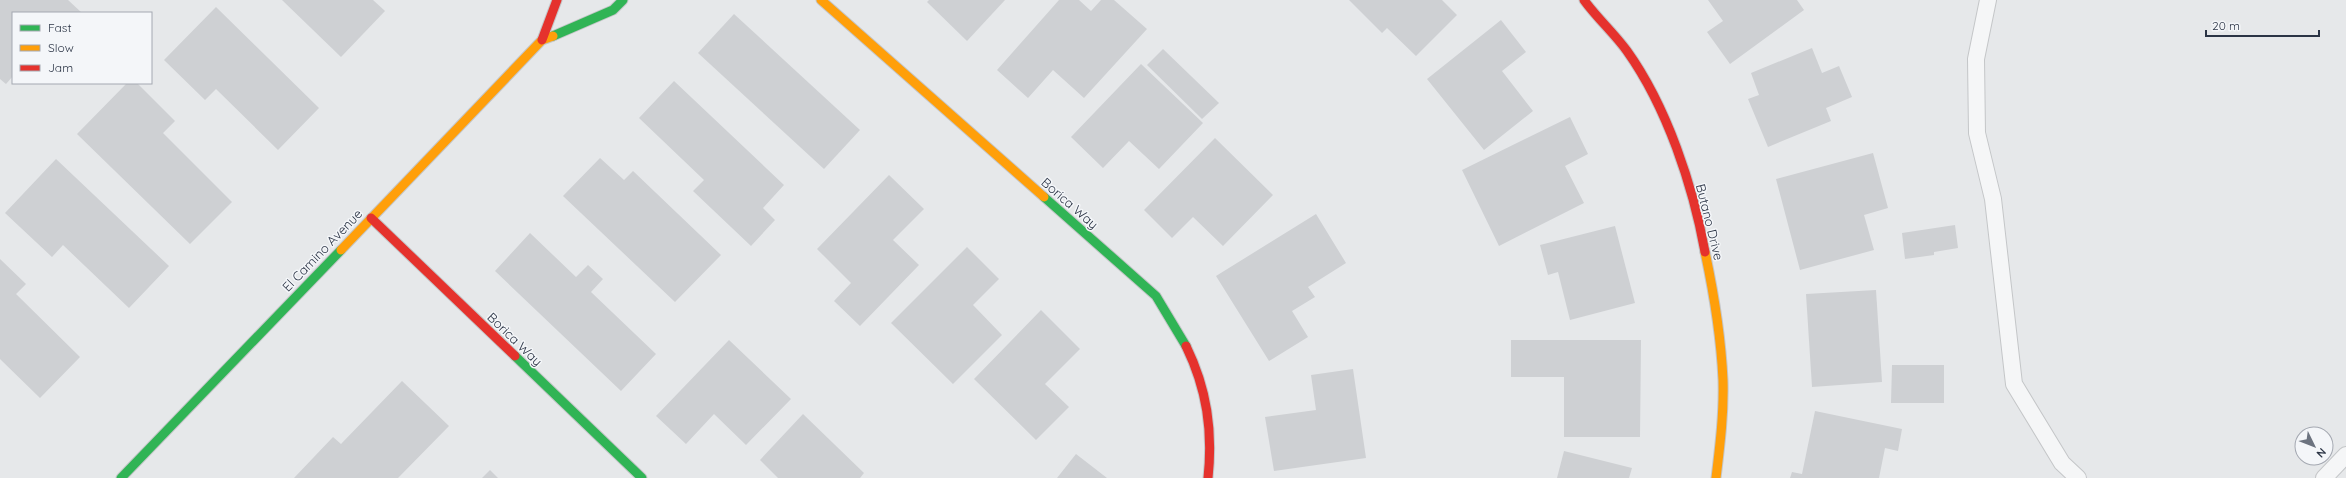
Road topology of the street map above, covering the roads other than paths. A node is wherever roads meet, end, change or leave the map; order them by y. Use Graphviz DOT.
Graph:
graph roads {
  1 [pos="557,0"];
  2 [pos="622,0"];
  3 [pos="821,0"];
  4 [pos="1584,0"];
  5 [pos="1988,0"];
  6 [pos="542,40"];
  7 [pos="371,218"];
  8 [pos="2346,455"];
  9 [pos="121,478"];
  10 [pos="642,478"];
  11 [pos="1208,478"];
  12 [pos="1716,478"];
  13 [pos="2078,478"];
  14 [pos="2324,478"];
  1 -- 6 [label="street, El Camino Avenue"];
  2 -- 6 [label="street, El Camino Avenue"];
  3 -- 11 [label="street, Borica Way"];
  4 -- 12 [label="street, Butano Drive"];
  5 -- 13 [label="lane"];
  6 -- 7 [label="street, El Camino Avenue"];
  7 -- 9 [label="street, El Camino Avenue"];
  7 -- 10 [label="street, Borica Way"];
  8 -- 14 [label="lane"];
}
